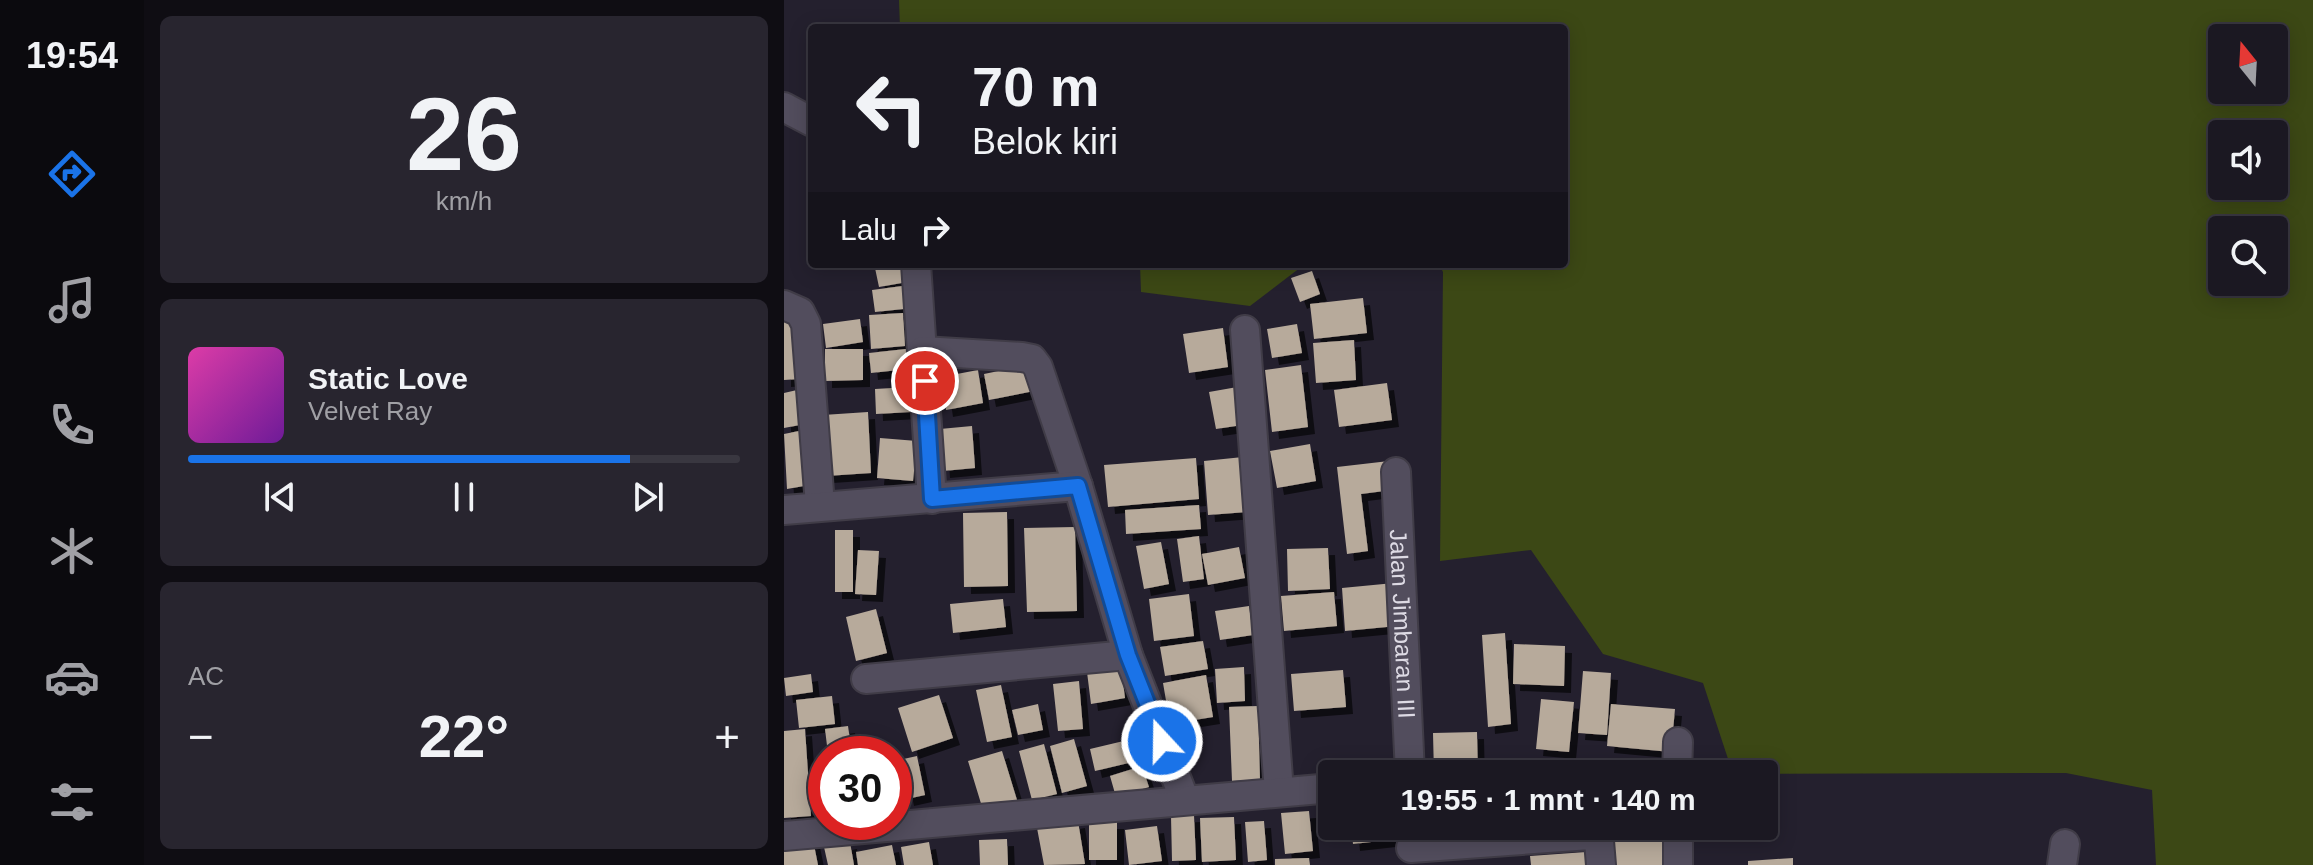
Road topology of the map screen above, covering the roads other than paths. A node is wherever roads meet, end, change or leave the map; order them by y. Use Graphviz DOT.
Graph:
graph roads {
  1 [pos="784,107"];
  2 [pos="808,120"];
  3 [pos="916,268"];
  4 [pos="784,305"];
  5 [pos="1245,330"];
  6 [pos="923,351"];
  7 [pos="1396,472"];
  8 [pos="1078,486"];
  9 [pos="932,499"];
  10 [pos="820,505"];
  11 [pos="784,510"];
  12 [pos="1128,655"];
  13 [pos="866,679"];
  14 [pos="1678,742"];
  15 [pos="1409,760"];
  16 [pos="1677,760"];
  17 [pos="1318,789"];
  18 [pos="1279,792"];
  19 [pos="1184,798"];
  20 [pos="784,836"];
  21 [pos="1678,840"];
  22 [pos="1412,846"];
  23 [pos="1601,865"];
  24 [pos="1678,865"];
  1 -- 2 [label="street"];
  3 -- 6 [label="street"];
  4 -- 10 [label="street"];
  5 -- 18 [label="street"];
  6 -- 8 [label="street"];
  6 -- 9 [label="street"];
  7 -- 15 [label="street, Jalan Jimbaran III"];
  8 -- 9 [label="street"];
  8 -- 12 [label="street"];
  9 -- 10 [label="street"];
  10 -- 11 [label="street"];
  12 -- 13 [label="street"];
  12 -- 19 [label="street"];
  14 -- 16 [label="street"];
  17 -- 18 [label="street"];
  18 -- 19 [label="street"];
  19 -- 20 [label="street"];
  21 -- 24 [label="street"];
  22 -- 23 [label="street"];
}
